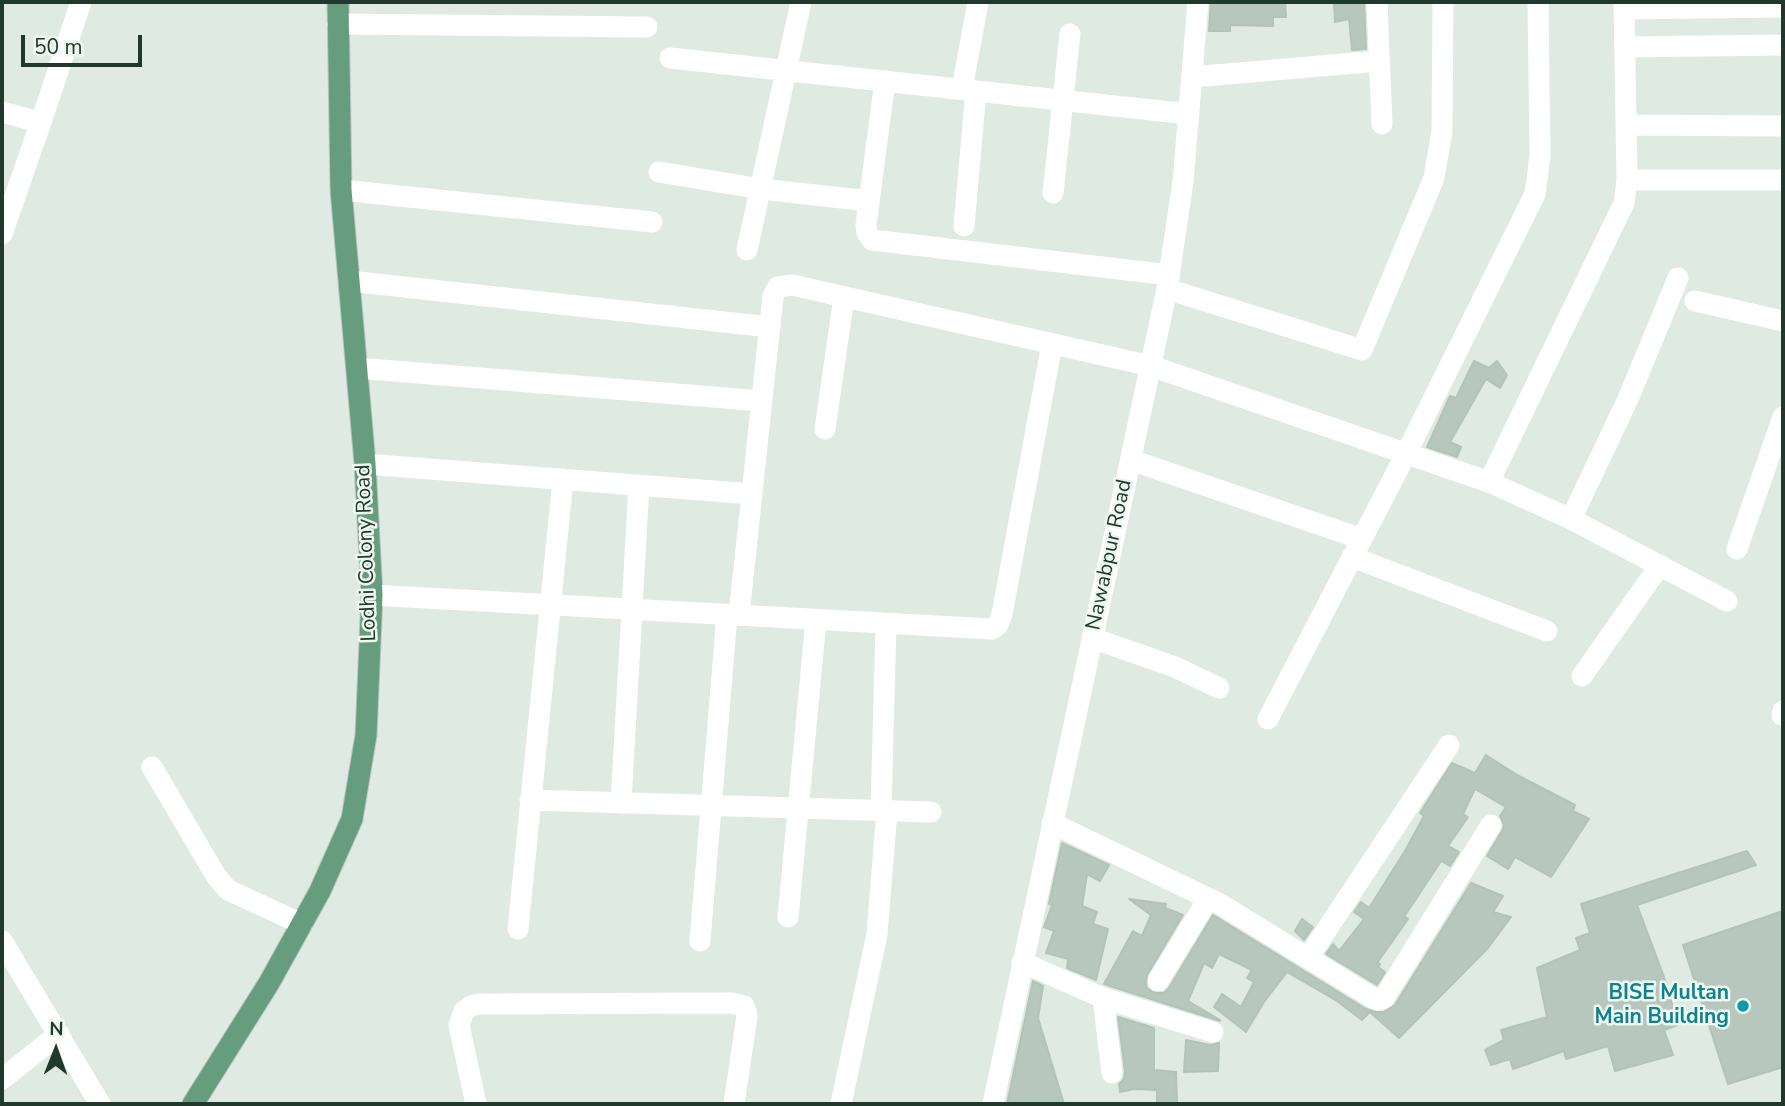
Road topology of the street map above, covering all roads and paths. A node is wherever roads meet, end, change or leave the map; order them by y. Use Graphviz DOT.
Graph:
graph roads {
  1 [pos="81,2"];
  2 [pos="338,2"];
  3 [pos="800,2"];
  4 [pos="978,2"];
  5 [pos="1198,2"];
  6 [pos="1377,2"];
  7 [pos="1443,2"];
  8 [pos="1538,2"];
  9 [pos="1624,6"];
  10 [pos="1783,8"];
  11 [pos="338,24"];
  12 [pos="647,27"];
  13 [pos="1070,34"];
  14 [pos="1783,45"];
  15 [pos="1625,47"];
  16 [pos="670,58"];
  17 [pos="1379,61"];
  18 [pos="786,70"];
  19 [pos="1192,77"];
  20 [pos="885,81"];
  21 [pos="969,90"];
  22 [pos="1063,100"];
  23 [pos="2,113"];
  24 [pos="1189,114"];
  25 [pos="43,119"];
  26 [pos="1382,124"];
  27 [pos="1626,125"];
  28 [pos="1783,126"];
  29 [pos="659,172"];
  30 [pos="1627,180"];
  31 [pos="1783,180"];
  32 [pos="761,189"];
  33 [pos="341,190"];
  34 [pos="1053,193"];
  35 [pos="869,201"];
  36 [pos="652,222"];
  37 [pos="964,226"];
  38 [pos="2,234"];
  39 [pos="747,250"];
  40 [pos="1678,278"];
  41 [pos="349,281"];
  42 [pos="1168,282"];
  43 [pos="844,297"];
  44 [pos="1695,301"];
  45 [pos="1783,321"];
  46 [pos="769,327"];
  47 [pos="1052,344"];
  48 [pos="1151,366"];
  49 [pos="357,368"];
  50 [pos="761,401"];
  51 [pos="1783,417"];
  52 [pos="825,429"];
  53 [pos="1406,454"];
  54 [pos="1131,460"];
  55 [pos="365,464"];
  56 [pos="563,479"];
  57 [pos="1489,482"];
  58 [pos="639,485"];
  59 [pos="751,494"];
  60 [pos="1571,519"];
  61 [pos="1357,548"];
  62 [pos="1737,550"];
  63 [pos="1660,565"];
  64 [pos="372,595"];
  65 [pos="1727,601"];
  66 [pos="550,605"];
  67 [pos="632,610"];
  68 [pos="733,615"];
  69 [pos="816,620"];
  70 [pos="886,624"];
  71 [pos="1547,631"];
  72 [pos="1092,638"];
  73 [pos="1582,676"];
  74 [pos="1219,688"];
  75 [pos="1268,719"];
  76 [pos="1449,745"];
  77 [pos="152,767"];
  78 [pos="530,800"];
  79 [pos="621,803"];
  80 [pos="711,806"];
  81 [pos="798,808"];
  82 [pos="884,810"];
  83 [pos="931,812"];
  84 [pos="1052,823"];
  85 [pos="1491,825"];
  86 [pos="1208,899"];
  87 [pos="788,918"];
  88 [pos="302,924"];
  89 [pos="518,929"];
  90 [pos="700,941"];
  91 [pos="3,945"];
  92 [pos="1308,957"];
  93 [pos="1022,962"];
  94 [pos="1158,981"];
  95 [pos="1103,998"];
  96 [pos="1213,1032"];
  97 [pos="60,1034"];
  98 [pos="1112,1073"];
  99 [pos="2,1079"];
  100 [pos="100,1104"];
  101 [pos="193,1104"];
  102 [pos="477,1104"];
  103 [pos="734,1104"];
  104 [pos="841,1104"];
  105 [pos="993,1104"];
  1 -- 25 [label="street"];
  2 -- 11 [label="main road, Lodhi Colony Road"];
  3 -- 18 [label="street"];
  4 -- 21 [label="street"];
  5 -- 19 [label="street, Nawabpur Road"];
  6 -- 17 [label="street"];
  7 -- 42 [label="street"];
  8 -- 53 [label="street"];
  9 -- 10 [label="street"];
  9 -- 15 [label="street"];
  11 -- 12 [label="street"];
  11 -- 33 [label="main road, Lodhi Colony Road"];
  13 -- 22 [label="street"];
  14 -- 15 [label="street"];
  15 -- 27 [label="street"];
  16 -- 18 [label="street"];
  17 -- 19 [label="street"];
  17 -- 26 [label="street"];
  18 -- 20 [label="street"];
  18 -- 32 [label="street"];
  19 -- 24 [label="street, Nawabpur Road"];
  20 -- 21 [label="street"];
  20 -- 35 [label="street"];
  21 -- 22 [label="street"];
  21 -- 37 [label="street"];
  22 -- 24 [label="street"];
  22 -- 34 [label="street"];
  23 -- 25 [label="street"];
  24 -- 42 [label="street, Nawabpur Road"];
  25 -- 38 [label="street"];
  27 -- 28 [label="street"];
  27 -- 30 [label="street"];
  29 -- 32 [label="street"];
  30 -- 31 [label="street"];
  30 -- 57 [label="street"];
  32 -- 35 [label="street"];
  32 -- 39 [label="street"];
  33 -- 36 [label="street"];
  33 -- 41 [label="main road, Lodhi Colony Road"];
  35 -- 42 [label="street"];
  40 -- 60 [label="street"];
  41 -- 46 [label="street"];
  41 -- 49 [label="main road, Lodhi Colony Road"];
  42 -- 48 [label="street, Nawabpur Road"];
  43 -- 46 [label="street"];
  43 -- 47 [label="street"];
  43 -- 52 [label="street"];
  44 -- 45 [label="street"];
  46 -- 50 [label="street"];
  47 -- 48 [label="street"];
  47 -- 70 [label="street"];
  48 -- 53 [label="street"];
  48 -- 54 [label="street, Nawabpur Road"];
  49 -- 50 [label="street"];
  49 -- 55 [label="main road, Lodhi Colony Road"];
  50 -- 59 [label="street"];
  51 -- 62 [label="street"];
  53 -- 57 [label="street"];
  53 -- 61 [label="street"];
  54 -- 61 [label="street"];
  54 -- 72 [label="street, Nawabpur Road"];
  55 -- 56 [label="street"];
  55 -- 64 [label="main road, Lodhi Colony Road"];
  56 -- 58 [label="street"];
  56 -- 66 [label="street"];
  57 -- 60 [label="street"];
  58 -- 59 [label="street"];
  58 -- 67 [label="street"];
  59 -- 68 [label="street"];
  60 -- 63 [label="street"];
  61 -- 71 [label="street"];
  61 -- 75 [label="street"];
  63 -- 65 [label="street"];
  63 -- 73 [label="street"];
  64 -- 66 [label="street"];
  64 -- 88 [label="main road, Lodhi Colony Road"];
  66 -- 67 [label="street"];
  66 -- 78 [label="street"];
  67 -- 68 [label="street"];
  67 -- 79 [label="street"];
  68 -- 69 [label="street"];
  68 -- 80 [label="street"];
  69 -- 70 [label="street"];
  69 -- 81 [label="street"];
  70 -- 82 [label="street"];
  72 -- 74 [label="street"];
  72 -- 84 [label="street, Nawabpur Road"];
  76 -- 92 [label="street"];
  77 -- 88 [label="street"];
  78 -- 79 [label="street"];
  78 -- 89 [label="street"];
  79 -- 80 [label="street"];
  80 -- 81 [label="street"];
  80 -- 90 [label="street"];
  81 -- 82 [label="street"];
  81 -- 87 [label="street"];
  82 -- 83 [label="street"];
  82 -- 104 [label="street"];
  84 -- 86 [label="street"];
  84 -- 93 [label="street, Nawabpur Road"];
  85 -- 92 [label="street"];
  86 -- 92 [label="street"];
  86 -- 94 [label="street"];
  88 -- 101 [label="main road, Lodhi Colony Road"];
  91 -- 97 [label="street"];
  93 -- 95 [label="street"];
  93 -- 105 [label="street, Nawabpur Road"];
  95 -- 96 [label="street"];
  95 -- 98 [label="street"];
  97 -- 99 [label="street"];
  97 -- 100 [label="street"];
  102 -- 103 [label="street"];
}
